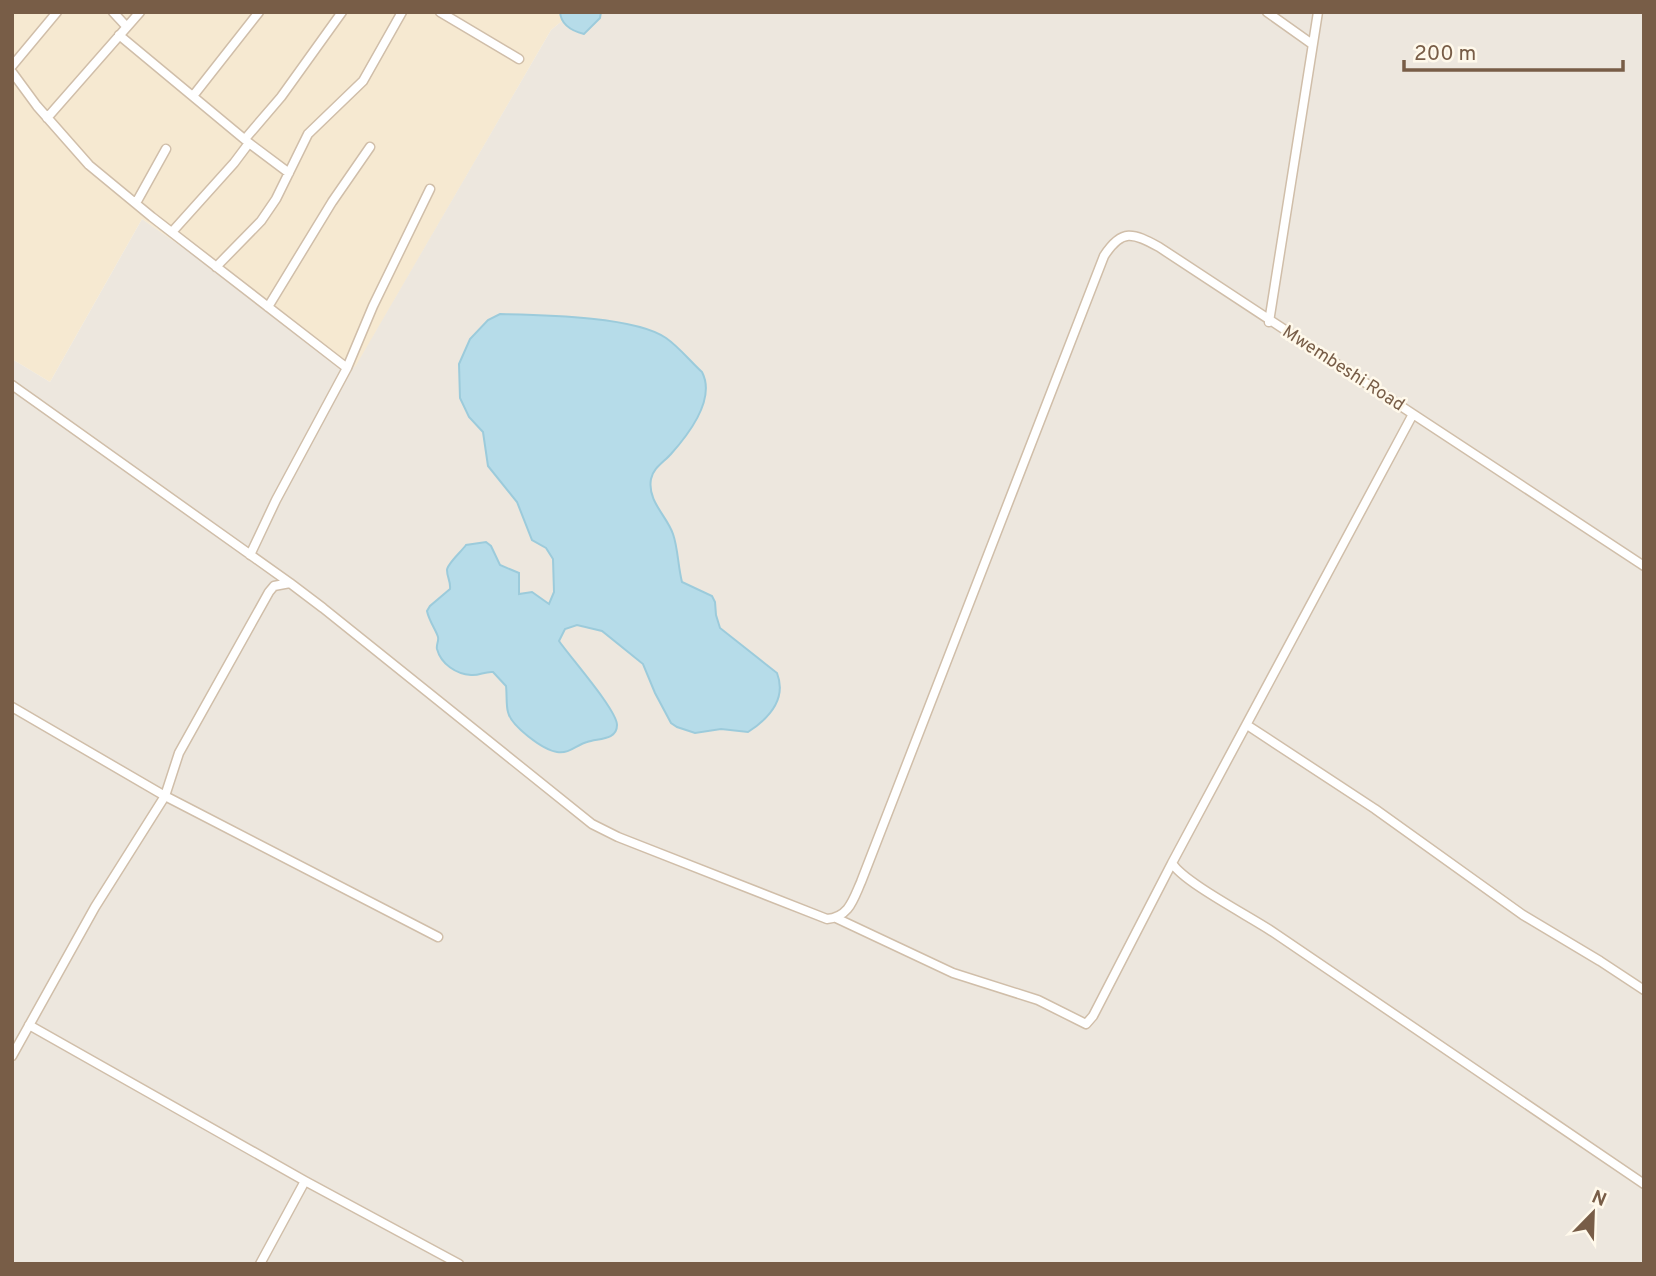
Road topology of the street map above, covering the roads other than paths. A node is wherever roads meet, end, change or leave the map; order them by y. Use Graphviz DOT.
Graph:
graph roads {
  1 [pos="57,12"];
  2 [pos="113,12"];
  3 [pos="140,12"];
  4 [pos="258,12"];
  5 [pos="342,12"];
  6 [pos="402,12"];
  7 [pos="440,12"];
  8 [pos="1267,12"];
  9 [pos="1318,12"];
  10 [pos="126,26"];
  11 [pos="119,34"];
  12 [pos="1312,44"];
  13 [pos="519,60"];
  14 [pos="12,66"];
  15 [pos="12,72"];
  16 [pos="193,96"];
  17 [pos="47,118"];
  18 [pos="247,141"];
  19 [pos="370,147"];
  20 [pos="166,149"];
  21 [pos="289,173"];
  22 [pos="429,190"];
  23 [pos="136,203"];
  24 [pos="172,232"];
  25 [pos="216,267"];
  26 [pos="268,307"];
  27 [pos="1269,322"];
  28 [pos="347,368"];
  29 [pos="12,385"];
  30 [pos="1413,414"];
  31 [pos="250,555"];
  32 [pos="1644,566"];
  33 [pos="290,583"];
  34 [pos="12,707"];
  35 [pos="1247,725"];
  36 [pos="165,796"];
  37 [pos="1172,863"];
  38 [pos="836,918"];
  39 [pos="438,937"];
  40 [pos="1644,990"];
  41 [pos="29,1025"];
  42 [pos="12,1056"];
  43 [pos="306,1181"];
  44 [pos="1644,1184"];
  45 [pos="260,1264"];
  46 [pos="458,1264"];
  1 -- 14 [label="street"];
  2 -- 10 [label="street"];
  3 -- 10 [label="street"];
  4 -- 16 [label="street"];
  5 -- 18 [label="street"];
  6 -- 21 [label="street"];
  7 -- 13 [label="street"];
  8 -- 12 [label="street"];
  9 -- 12 [label="street, Mwembeshi Road"];
  10 -- 11 [label="street"];
  11 -- 16 [label="street"];
  11 -- 17 [label="street"];
  12 -- 27 [label="street, Mwembeshi Road"];
  15 -- 17 [label="street"];
  16 -- 18 [label="street"];
  17 -- 23 [label="street"];
  18 -- 21 [label="street"];
  18 -- 24 [label="street"];
  19 -- 26 [label="street"];
  20 -- 23 [label="street"];
  21 -- 25 [label="street"];
  22 -- 28 [label="street"];
  23 -- 24 [label="street"];
  24 -- 25 [label="street"];
  25 -- 26 [label="street"];
  26 -- 28 [label="street"];
  27 -- 30 [label="street, Mwembeshi Road"];
  27 -- 38 [label="street"];
  28 -- 31 [label="street"];
  29 -- 31 [label="street"];
  30 -- 32 [label="street, Mwembeshi Road"];
  30 -- 35 [label="street"];
  31 -- 33 [label="street"];
  33 -- 36 [label="street"];
  33 -- 38 [label="street"];
  34 -- 36 [label="street"];
  35 -- 37 [label="street"];
  35 -- 40 [label="street"];
  36 -- 39 [label="street"];
  36 -- 41 [label="street"];
  37 -- 38 [label="street"];
  37 -- 44 [label="street"];
  41 -- 42 [label="street"];
  41 -- 43 [label="street"];
  43 -- 45 [label="street"];
  43 -- 46 [label="street"];
}
